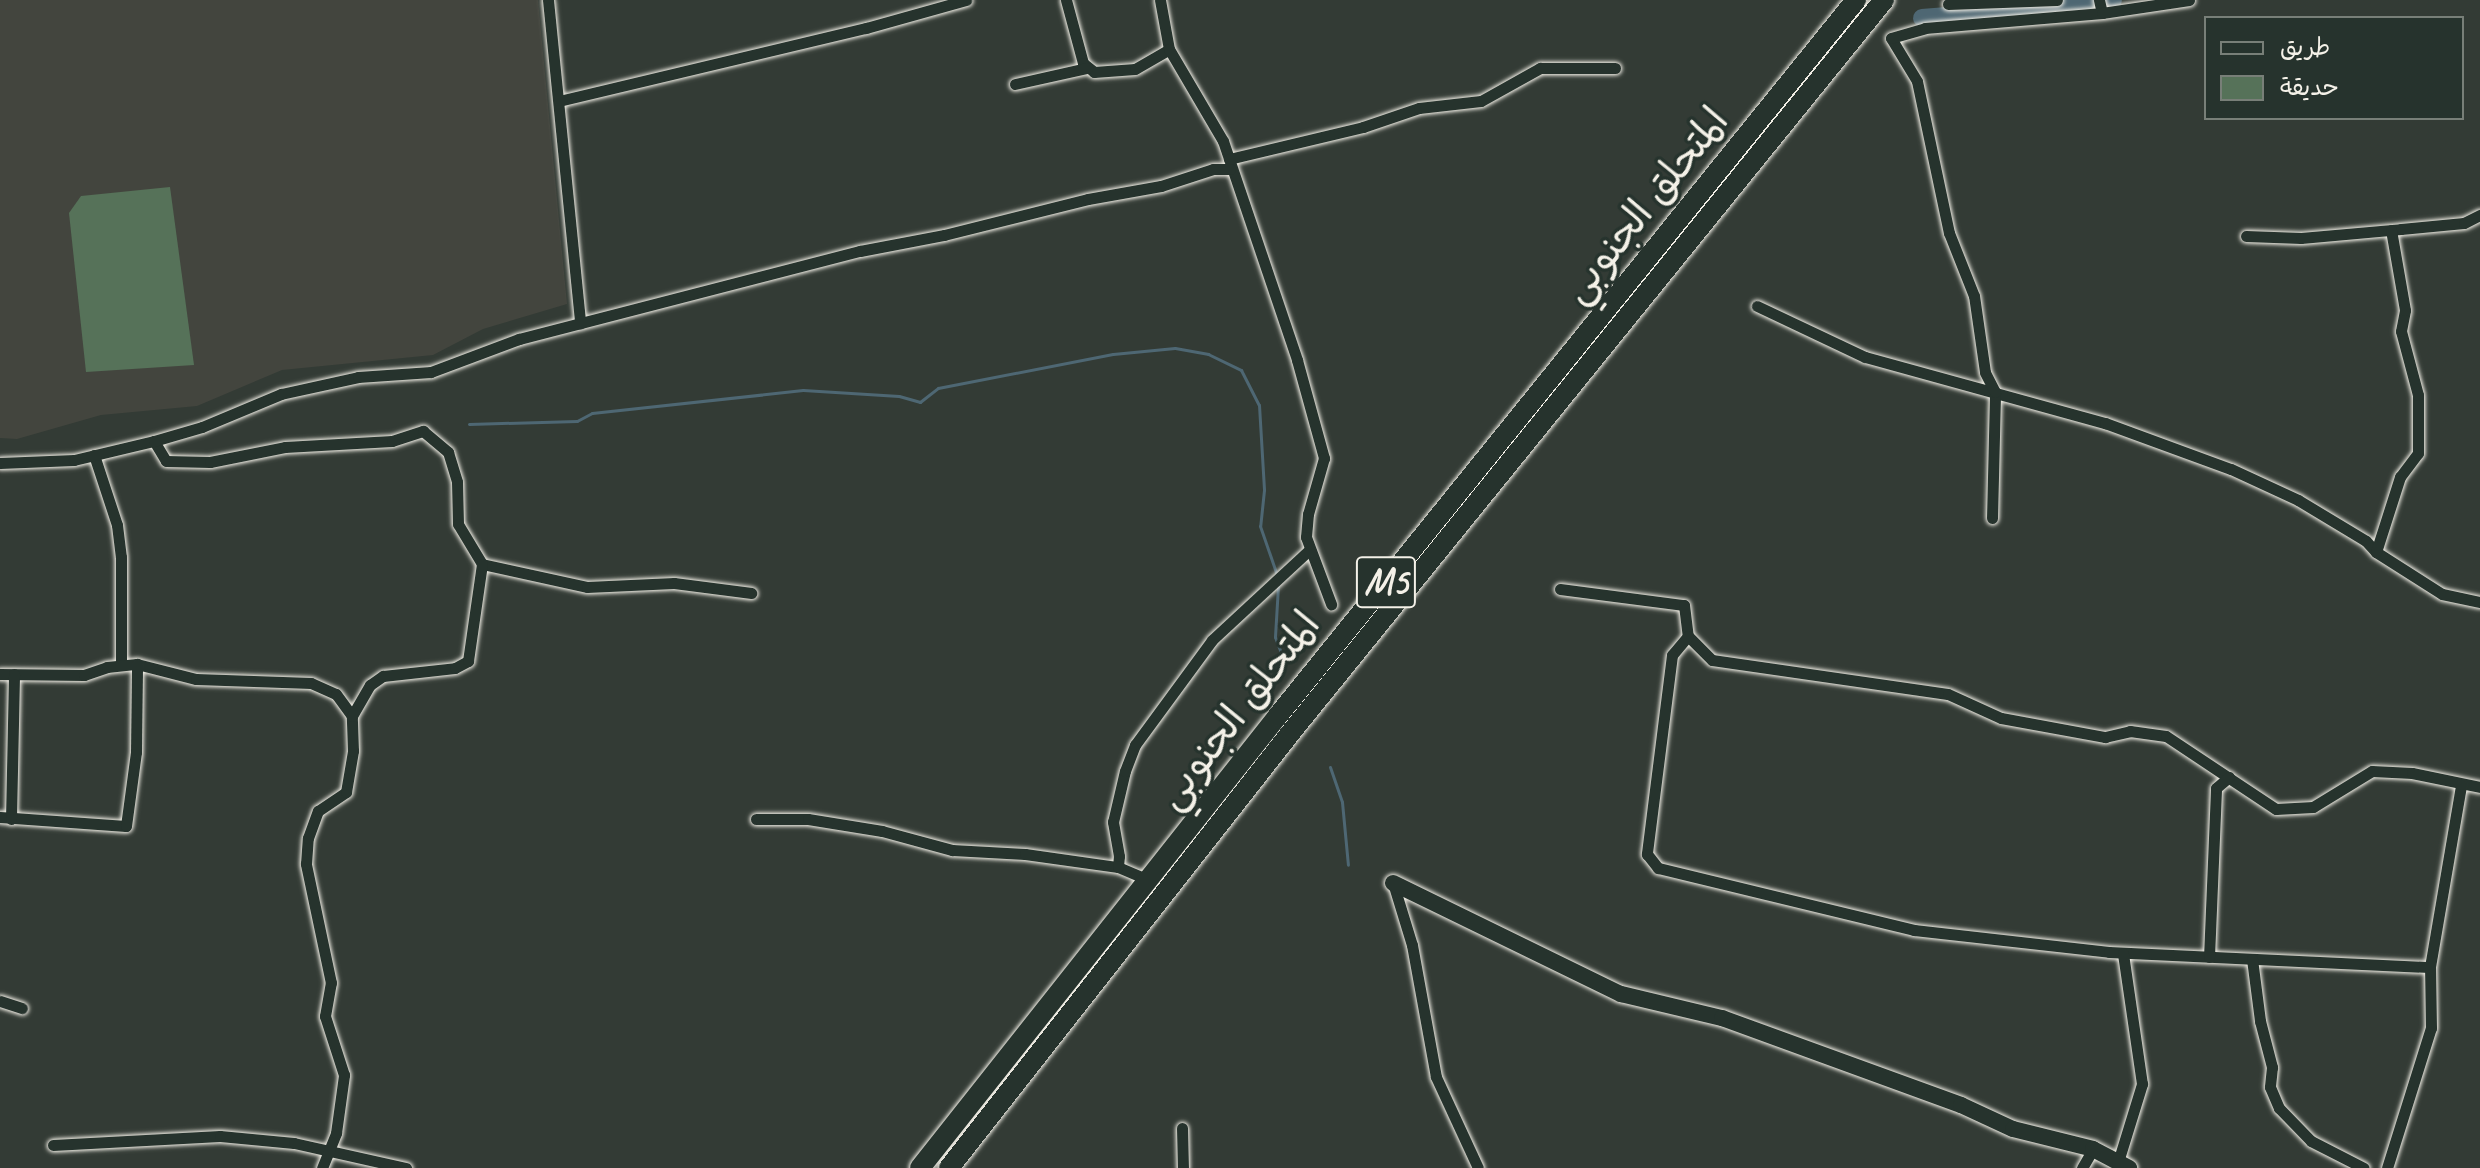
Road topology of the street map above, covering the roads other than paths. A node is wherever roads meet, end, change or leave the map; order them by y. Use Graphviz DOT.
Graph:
graph roads {
  1 [pos="548,0"];
  2 [pos="966,0"];
  3 [pos="1066,0"];
  4 [pos="1160,0"];
  5 [pos="1856,0"];
  6 [pos="1884,0"];
  7 [pos="2057,0"];
  8 [pos="2099,0"];
  9 [pos="2189,0"];
  10 [pos="1948,4"];
  11 [pos="2102,13"];
  12 [pos="1169,49"];
  13 [pos="1087,68"];
  14 [pos="1615,68"];
  15 [pos="1015,84"];
  16 [pos="559,101"];
  17 [pos="1230,164"];
  18 [pos="2480,215"];
  19 [pos="2391,230"];
  20 [pos="2246,236"];
  21 [pos="1757,306"];
  22 [pos="580,323"];
  23 [pos="1995,392"];
  24 [pos="154,441"];
  25 [pos="94,455"];
  26 [pos="0,463"];
  27 [pos="1992,518"];
  28 [pos="1308,551"];
  29 [pos="2376,552"];
  30 [pos="482,564"];
  31 [pos="1560,589"];
  32 [pos="751,593"];
  33 [pos="2480,602"];
  34 [pos="1331,604"];
  35 [pos="1688,636"];
  36 [pos="121,664"];
  37 [pos="137,664"];
  38 [pos="0,674"];
  39 [pos="14,674"];
  40 [pos="352,716"];
  41 [pos="2229,777"];
  42 [pos="2461,785"];
  43 [pos="2480,787"];
  44 [pos="5,818"];
  45 [pos="756,819"];
  46 [pos="1118,867"];
  47 [pos="1149,880"];
  48 [pos="1393,883"];
  49 [pos="2123,953"];
  50 [pos="2209,957"];
  51 [pos="2252,959"];
  52 [pos="2430,967"];
  53 [pos="0,1001"];
  54 [pos="22,1008"];
  55 [pos="1182,1128"];
  56 [pos="53,1145"];
  57 [pos="2093,1149"];
  58 [pos="330,1150"];
  59 [pos="2124,1165"];
  60 [pos="322,1168"];
  61 [pos="406,1168"];
  62 [pos="920,1168"];
  63 [pos="949,1168"];
  64 [pos="1183,1168"];
  65 [pos="1478,1168"];
  66 [pos="2082,1168"];
  67 [pos="2364,1168"];
  68 [pos="2387,1168"];
  1 -- 16 [label="street"];
  2 -- 16 [label="street"];
  3 -- 13 [label="street"];
  4 -- 12 [label="street"];
  5 -- 47 [label="highway, المتحلق الجنوبي / M5"];
  6 -- 63 [label="highway, المتحلق الجنوبي / M5"];
  7 -- 10 [label="street"];
  8 -- 11 [label="street"];
  9 -- 11 [label="street"];
  11 -- 23 [label="street"];
  12 -- 13 [label="street"];
  12 -- 17 [label="street"];
  13 -- 15 [label="street"];
  14 -- 17 [label="street"];
  16 -- 22 [label="street"];
  17 -- 22 [label="street"];
  17 -- 28 [label="street"];
  18 -- 19 [label="street"];
  19 -- 20 [label="street"];
  19 -- 29 [label="street"];
  21 -- 23 [label="street"];
  22 -- 24 [label="street"];
  23 -- 27 [label="street"];
  23 -- 29 [label="street"];
  24 -- 25 [label="street"];
  24 -- 30 [label="street"];
  25 -- 26 [label="street"];
  25 -- 36 [label="street"];
  28 -- 34 [label="street"];
  28 -- 46 [label="street"];
  29 -- 33 [label="street"];
  30 -- 32 [label="street"];
  30 -- 40 [label="street"];
  31 -- 35 [label="street"];
  35 -- 41 [label="street"];
  35 -- 49 [label="street"];
  36 -- 37 [label="street"];
  36 -- 39 [label="street"];
  37 -- 40 [label="street"];
  37 -- 44 [label="street"];
  38 -- 39 [label="street"];
  39 -- 44 [label="street"];
  40 -- 58 [label="street"];
  41 -- 42 [label="street"];
  41 -- 50 [label="street"];
  42 -- 43 [label="street"];
  42 -- 52 [label="street"];
  45 -- 46 [label="street"];
  46 -- 47 [label="street"];
  47 -- 62 [label="highway, المتحلق الجنوبي / M5"];
  48 -- 57 [label="street"];
  48 -- 65 [label="street"];
  49 -- 50 [label="street"];
  49 -- 59 [label="street"];
  50 -- 51 [label="street"];
  51 -- 52 [label="street"];
  51 -- 67 [label="street"];
  52 -- 68 [label="street"];
  53 -- 54 [label="street"];
  55 -- 64 [label="street"];
  56 -- 58 [label="street"];
  57 -- 59 [label="street"];
  57 -- 66 [label="street"];
  58 -- 60 [label="street"];
  58 -- 61 [label="street"];
}
